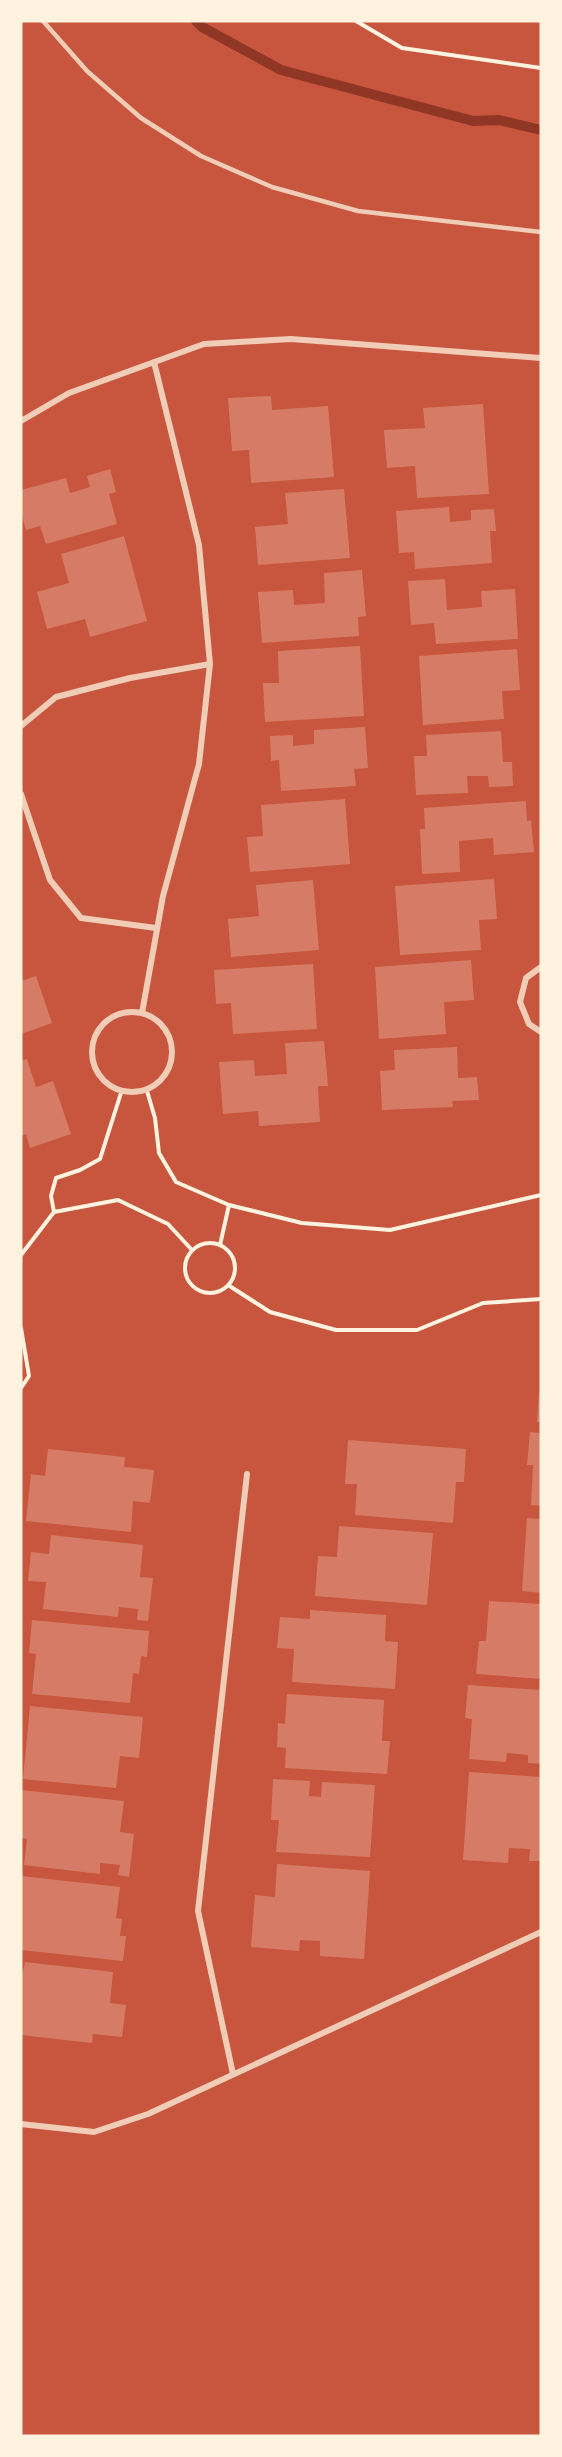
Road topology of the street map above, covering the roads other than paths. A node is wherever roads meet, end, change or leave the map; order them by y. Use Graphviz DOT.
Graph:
graph roads {
  1 [pos="43,21"];
  2 [pos="541,232"];
  3 [pos="541,358"];
  4 [pos="154,362"];
  5 [pos="21,421"];
  6 [pos="210,664"];
  7 [pos="21,726"];
  8 [pos="21,794"];
  9 [pos="156,928"];
  10 [pos="541,967"];
  11 [pos="142,1012"];
  12 [pos="541,1032"];
  13 [pos="247,1474"];
  14 [pos="541,1932"];
  15 [pos="233,2074"];
  16 [pos="21,2124"];
  1 -- 2 [label="lane"];
  3 -- 4 [label="street"];
  4 -- 5 [label="street"];
  4 -- 6 [label="street"];
  6 -- 7 [label="street"];
  6 -- 9 [label="street"];
  8 -- 9 [label="street"];
  9 -- 11 [label="street"];
  10 -- 12 [label="street"];
  11 -- 11 [label="street"];
  13 -- 15 [label="street"];
  14 -- 15 [label="street"];
  15 -- 16 [label="street"];
}
